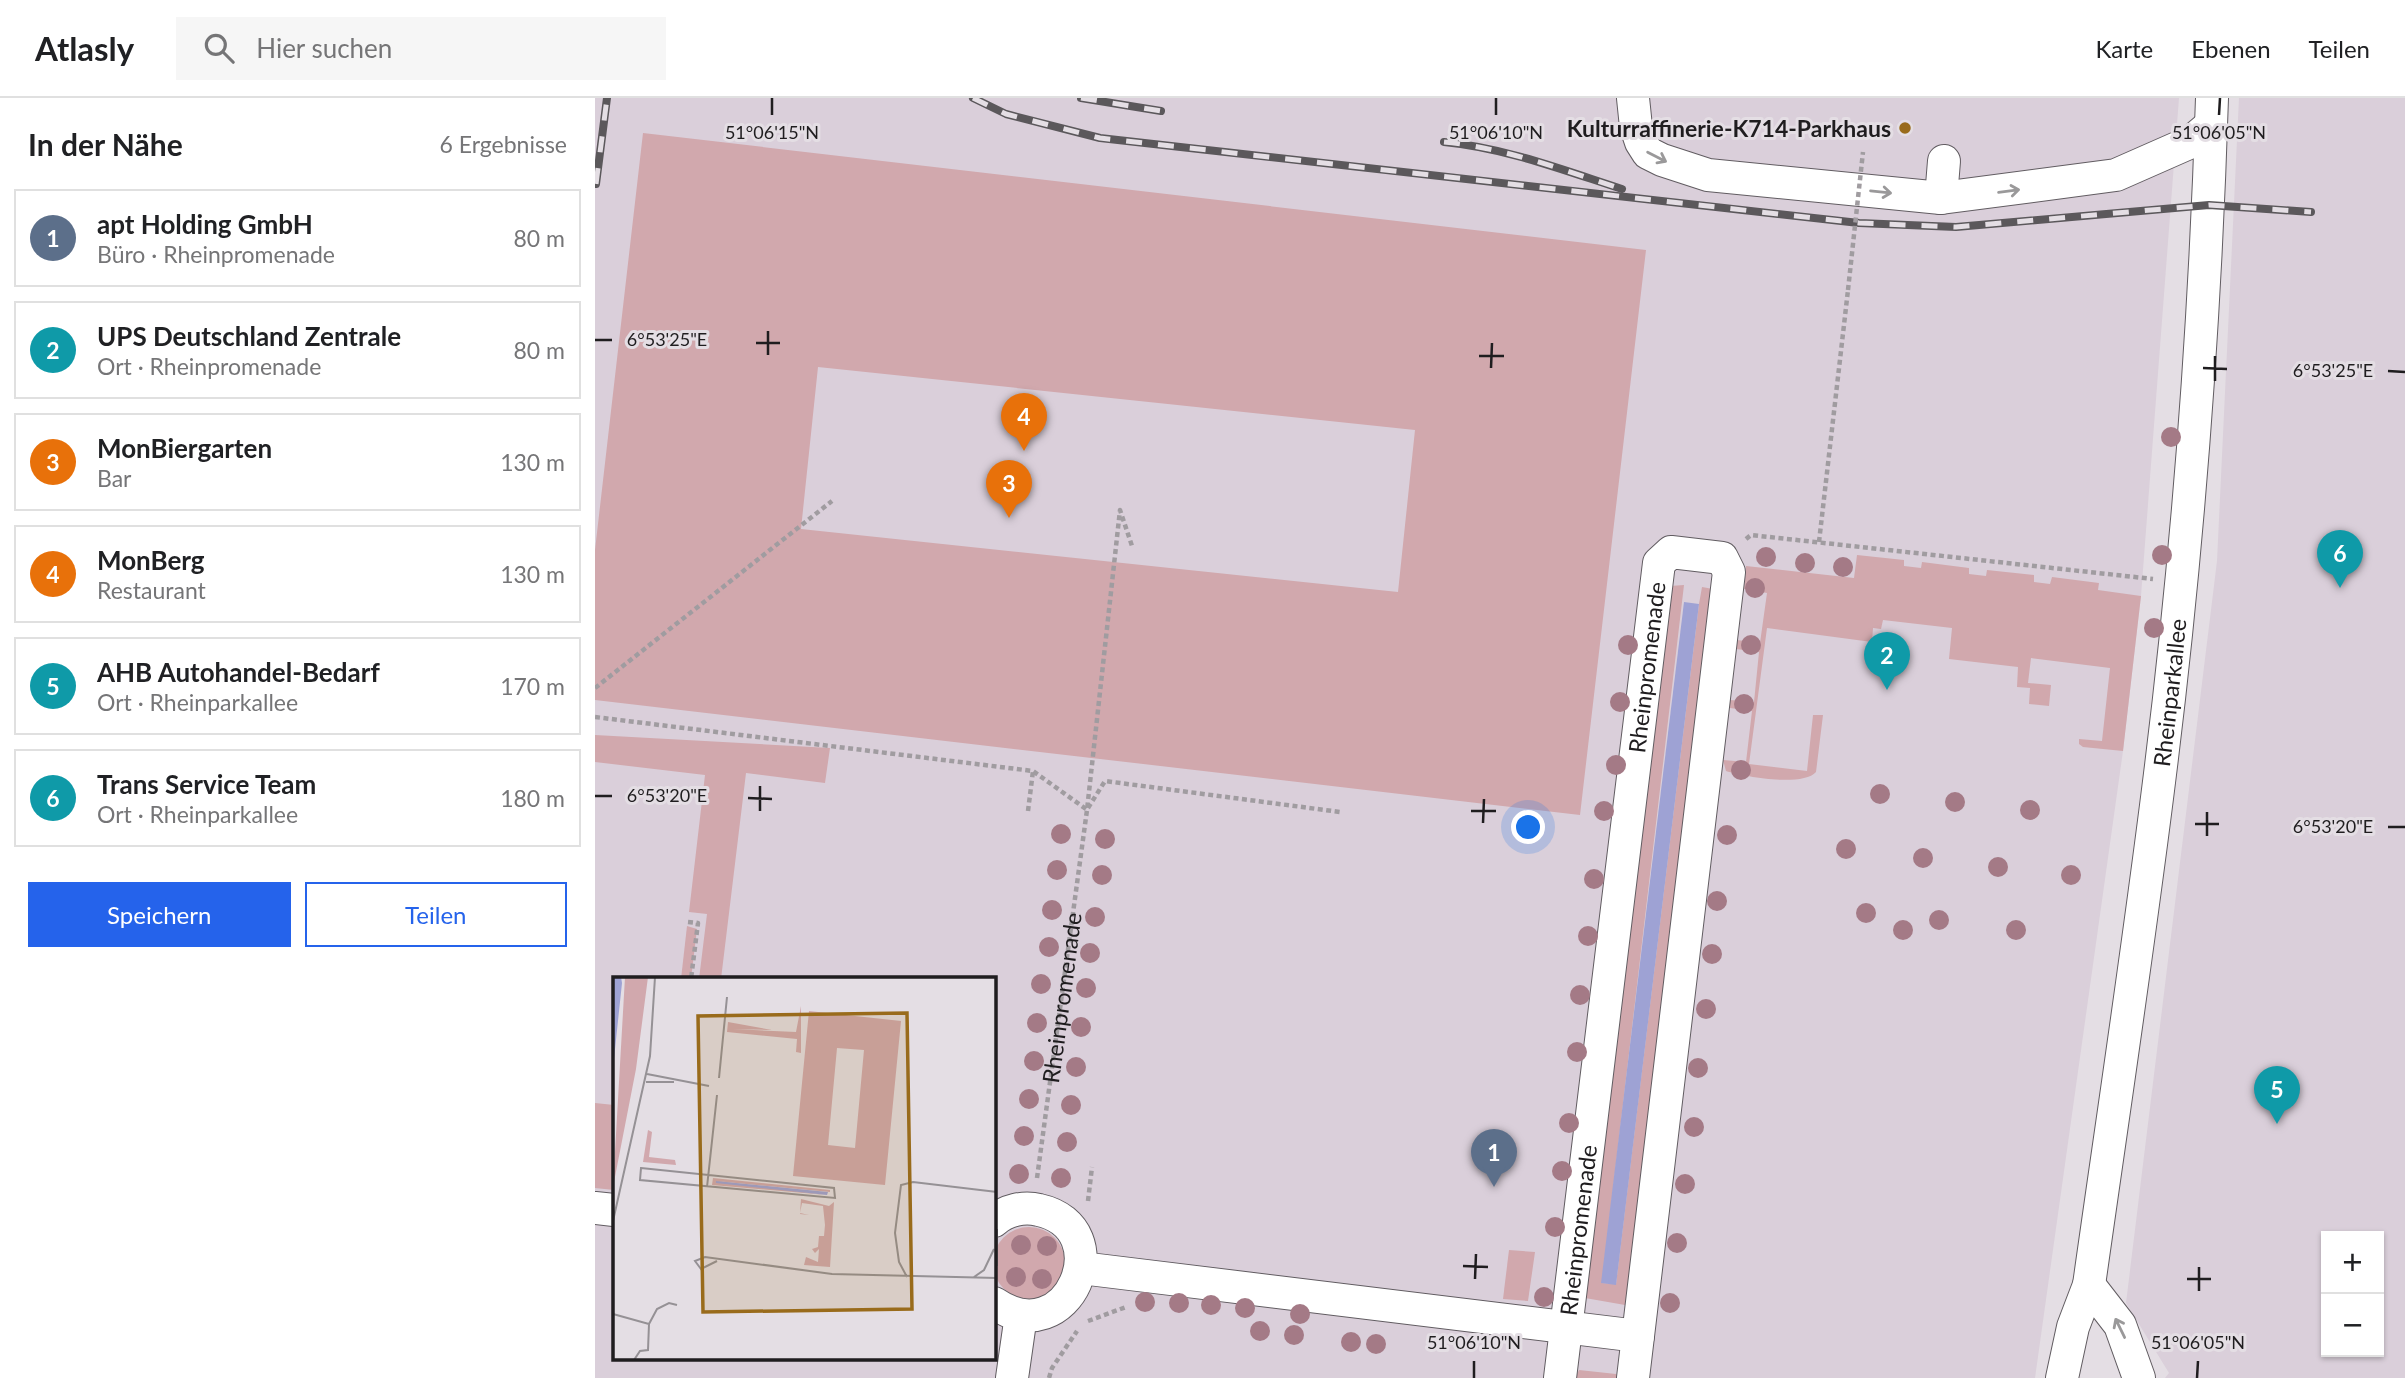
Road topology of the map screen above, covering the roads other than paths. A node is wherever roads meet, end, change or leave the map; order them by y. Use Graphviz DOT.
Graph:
graph roads {
  1 [pos="1633,98"];
  2 [pos="2212,111"];
  3 [pos="1944,161"];
  4 [pos="1941,198"];
  5 [pos="595,1208"];
  6 [pos="613,1210"];
  7 [pos="996,1220"];
  8 [pos="1081,1268"];
  9 [pos="2089,1285"];
  10 [pos="1007,1309"];
  11 [pos="1566,1328"];
  12 [pos="1638,1336"];
  13 [pos="1012,1378"];
  14 [pos="1560,1378"];
  15 [pos="1633,1378"];
  16 [pos="2062,1378"];
  17 [pos="2139,1378"];
  1 -- 4 [label="street, one-way"];
  4 -- 2 [label="street, one-way"];
  2 -- 9 [label="street, Rheinparkallee"];
  3 -- 4 [label="street"];
  5 -- 6 [label="street"];
  7 -- 8 [label="street"];
  8 -- 10 [label="street"];
  8 -- 11 [label="street, Rheinpromenade"];
  9 -- 16 [label="street, Rheinparkallee"];
  17 -- 9 [label="street, one-way"];
  10 -- 13 [label="street"];
  11 -- 12 [label="street, Rheinpromenade"];
  11 -- 12 [label="street, Rheinpromenade"];
  11 -- 14 [label="street, Rheinpromenade"];
  12 -- 15 [label="street"];
}
